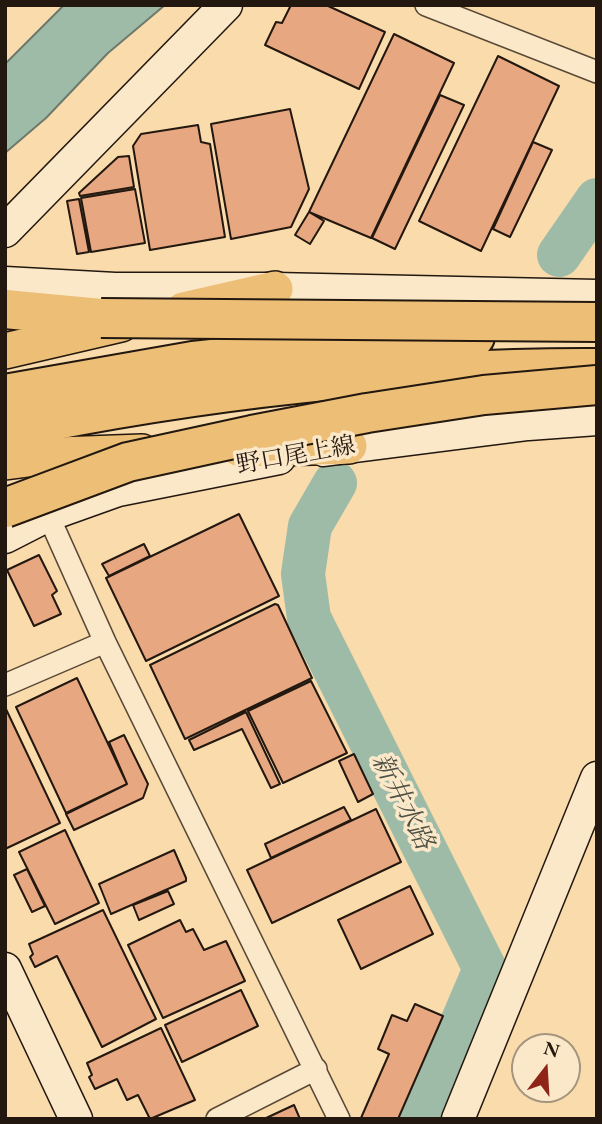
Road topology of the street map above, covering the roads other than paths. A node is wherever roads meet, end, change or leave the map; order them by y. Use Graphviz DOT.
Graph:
graph roads {
  1 [pos="226,5"];
  2 [pos="426,5"];
  3 [pos="597,72"];
  4 [pos="5,231"];
  5 [pos="5,283"];
  6 [pos="275,289"];
  7 [pos="597,296"];
  8 [pos="5,309"];
  9 [pos="101,318"];
  10 [pos="5,320"];
  11 [pos="597,322"];
  12 [pos="597,332"];
  13 [pos="5,351"];
  14 [pos="597,368"];
  15 [pos="597,385"];
  16 [pos="5,394"];
  17 [pos="597,419"];
  18 [pos="5,430"];
  19 [pos="349,446"];
  20 [pos="5,462"];
  21 [pos="128,462"];
  22 [pos="5,495"];
  23 [pos="5,508"];
  24 [pos="48,514"];
  25 [pos="5,537"];
  26 [pos="104,642"];
  27 [pos="5,685"];
  28 [pos="597,778"];
  29 [pos="5,969"];
  30 [pos="316,1069"];
  31 [pos="76,1119"];
  32 [pos="217,1119"];
  33 [pos="339,1119"];
  34 [pos="458,1119"];
  1 -- 4 [label="main road"];
  2 -- 3 [label="street"];
  5 -- 6 [label="main road"];
  6 -- 7 [label="main road"];
  6 -- 13 [label="main road"];
  8 -- 9 [label="highway"];
  9 -- 10 [label="highway"];
  9 -- 11 [label="highway, bridge"];
  12 -- 16 [label="highway"];
  14 -- 18 [label="highway"];
  15 -- 21 [label="highway, bridge"];
  17 -- 19 [label="main road, 野口尾上線"];
  19 -- 20 [label="main road"];
  19 -- 24 [label="main road, 野口尾上線"];
  21 -- 22 [label="highway, bridge"];
  21 -- 23 [label="highway, bridge"];
  24 -- 25 [label="main road, 野口尾上線"];
  24 -- 26 [label="street"];
  26 -- 27 [label="street"];
  26 -- 30 [label="street"];
  28 -- 34 [label="main road"];
  29 -- 31 [label="main road"];
  30 -- 32 [label="street"];
  30 -- 33 [label="street"];
}
